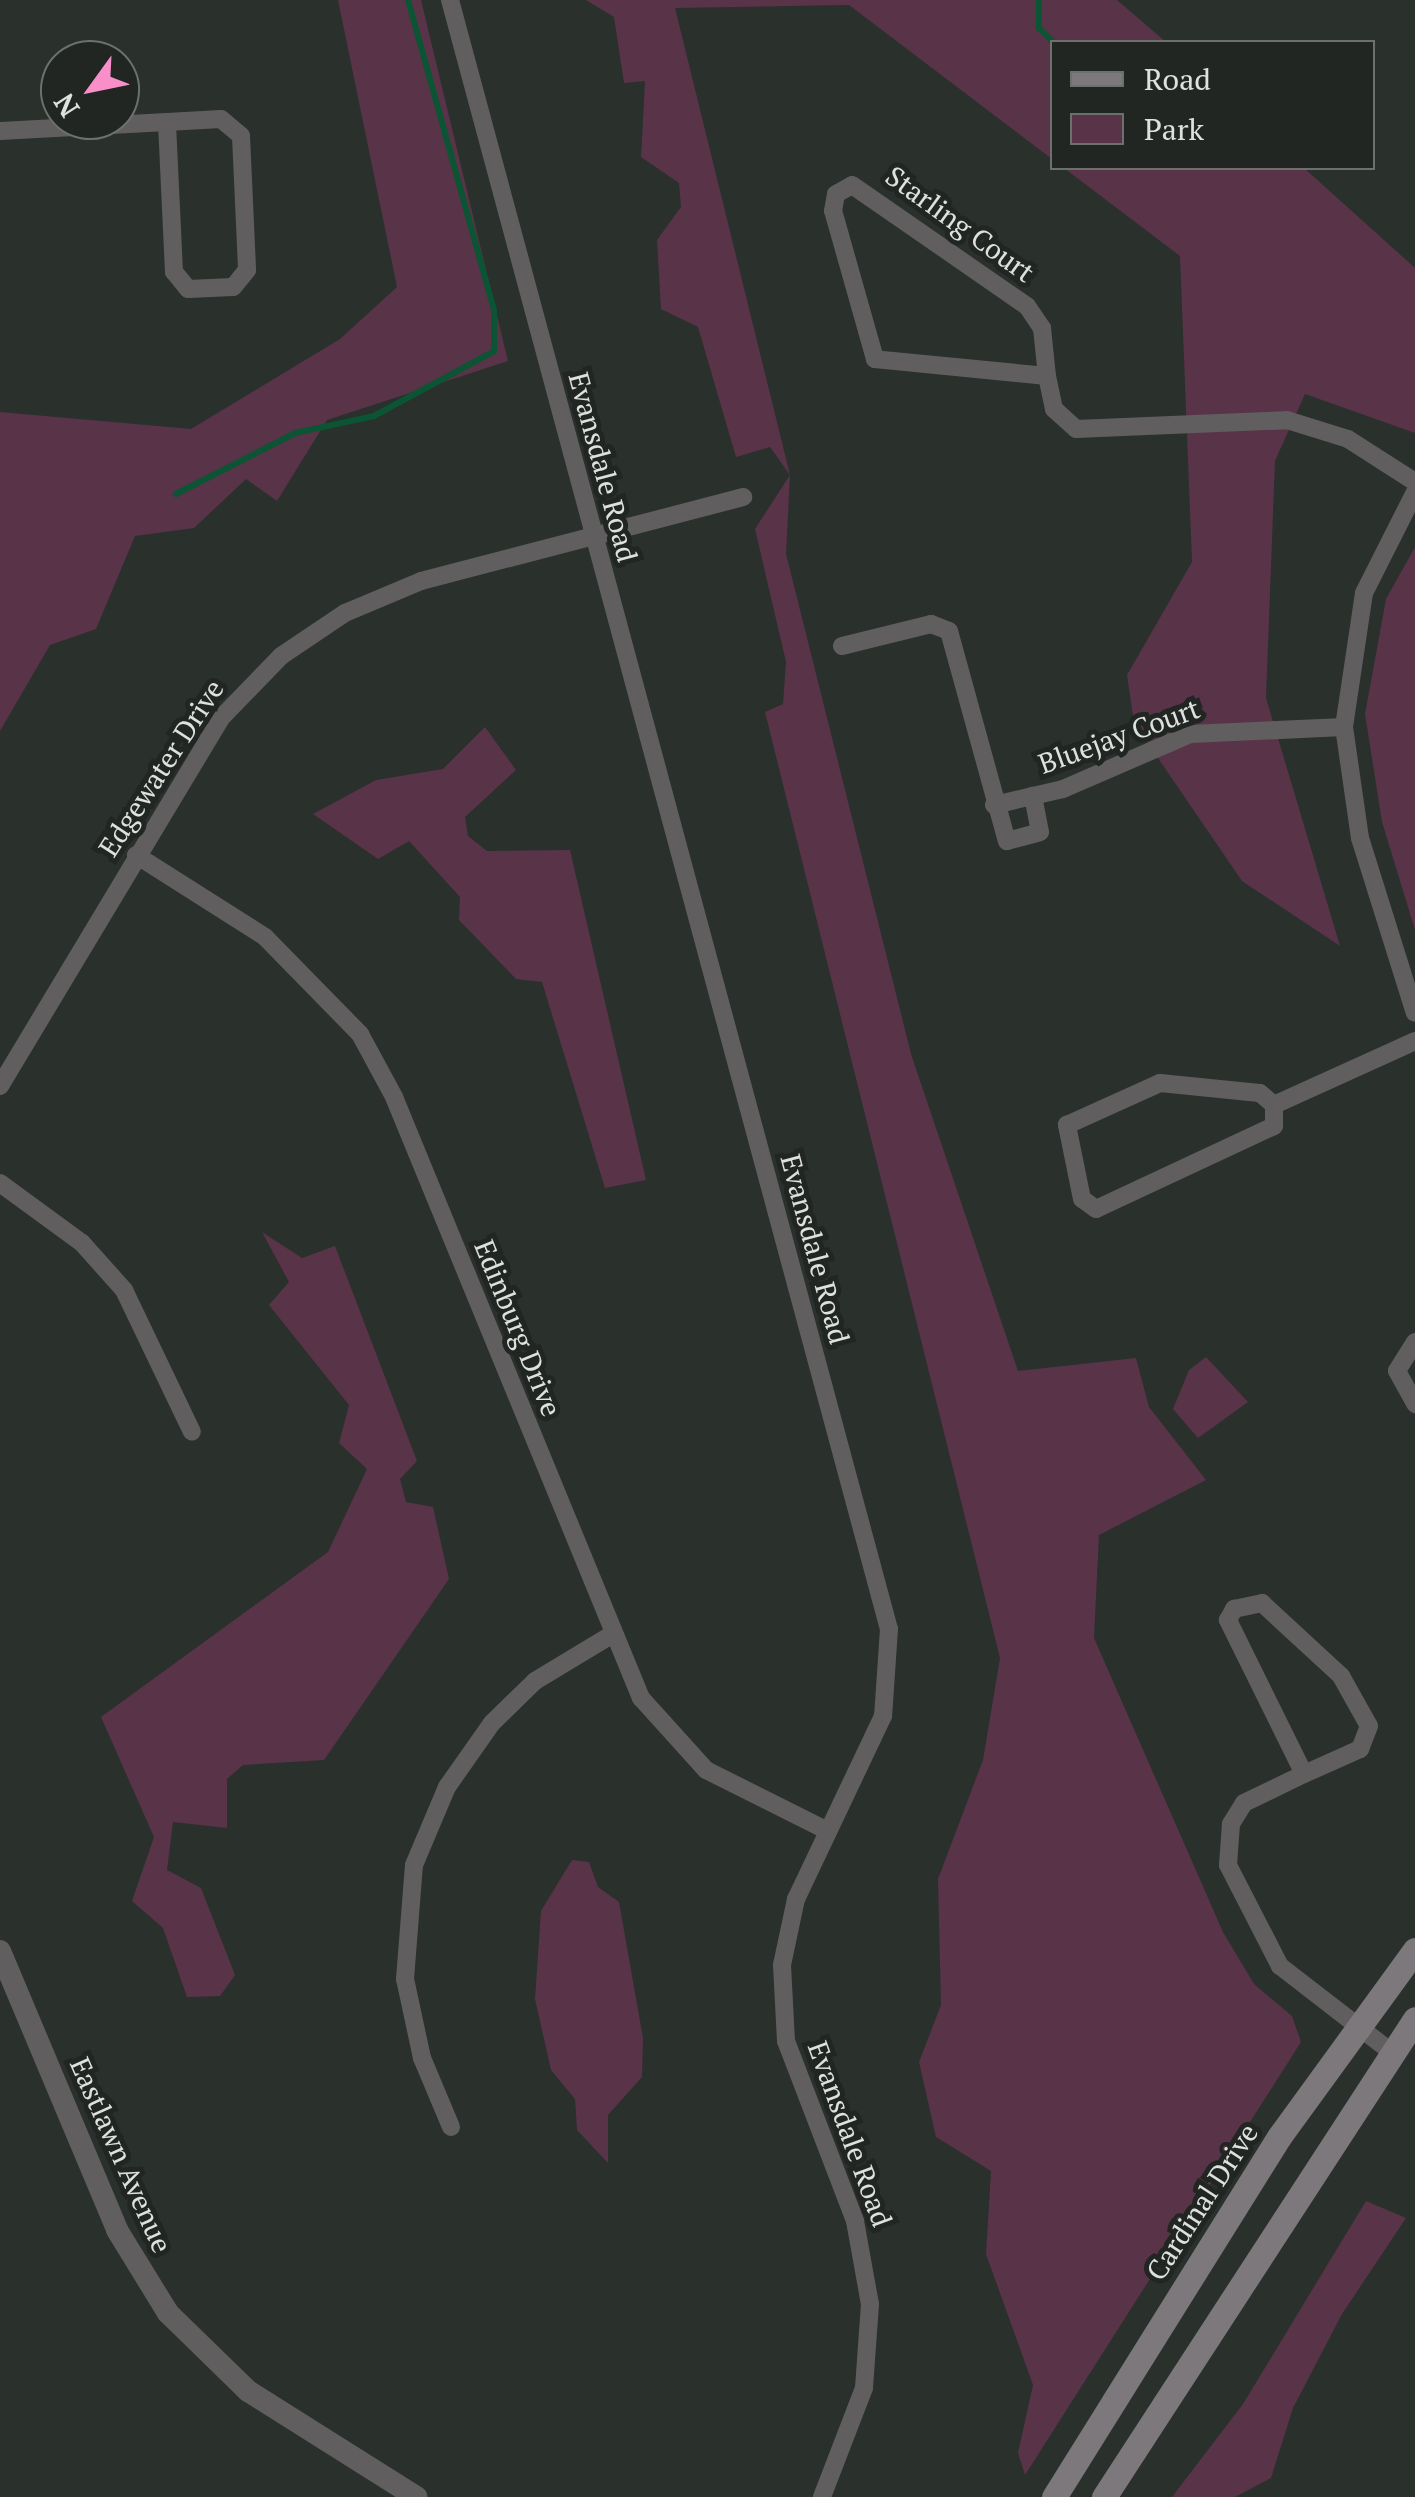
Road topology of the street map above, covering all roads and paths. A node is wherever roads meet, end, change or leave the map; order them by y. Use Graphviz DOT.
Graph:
graph roads {
  1 [pos="450,0"];
  2 [pos="167,122"];
  3 [pos="0,131"];
  4 [pos="1048,376"];
  5 [pos="1415,482"];
  6 [pos="1415,492"];
  7 [pos="744,497"];
  8 [pos="594,537"];
  9 [pos="842,646"];
  10 [pos="1344,728"];
  11 [pos="1033,796"];
  12 [pos="994,805"];
  13 [pos="136,856"];
  14 [pos="1415,1013"];
  15 [pos="1415,1041"];
  16 [pos="0,1086"];
  17 [pos="1274,1105"];
  18 [pos="0,1183"];
  19 [pos="1415,1342"];
  20 [pos="1415,1404"];
  21 [pos="192,1432"];
  22 [pos="613,1634"];
  23 [pos="1304,1774"];
  24 [pos="826,1830"];
  25 [pos="1415,1950"];
  26 [pos="0,1951"];
  27 [pos="1415,2019"];
  28 [pos="1356,2028"];
  29 [pos="1390,2051"];
  30 [pos="451,2127"];
  31 [pos="416,2497"];
  32 [pos="822,2497"];
  33 [pos="1054,2497"];
  34 [pos="1104,2497"];
  1 -- 8 [label="street, Evansdale Road"];
  2 -- 2 [label="street"];
  2 -- 3 [label="street"];
  4 -- 4 [label="street, Starling Court"];
  4 -- 5 [label="street, Starling Court"];
  6 -- 10 [label="street"];
  7 -- 8 [label="street, Edgewater Drive"];
  8 -- 13 [label="street, Edgewater Drive"];
  8 -- 24 [label="street, Evansdale Road"];
  9 -- 12 [label="street, Bluejay Court"];
  10 -- 11 [label="street, Bluejay Court"];
  10 -- 14 [label="street"];
  11 -- 12 [label="street, Bluejay Court"];
  11 -- 12 [label="street, Bluejay Court"];
  13 -- 16 [label="street, Edgewater Drive"];
  13 -- 22 [label="street, Edinburg Drive"];
  15 -- 17 [label="street"];
  17 -- 17 [label="street"];
  18 -- 21 [label="street"];
  19 -- 20 [label="street"];
  22 -- 24 [label="street, Edinburg Drive"];
  22 -- 30 [label="street"];
  23 -- 23 [label="street"];
  23 -- 28 [label="street"];
  24 -- 32 [label="street, Evansdale Road"];
  25 -- 28 [label="main road, Cardinal Drive"];
  26 -- 31 [label="street, Eastlawn Avenue"];
  27 -- 29 [label="main road"];
  28 -- 29 [label="street"];
  28 -- 33 [label="main road, Cardinal Drive"];
  29 -- 34 [label="main road"];
}
